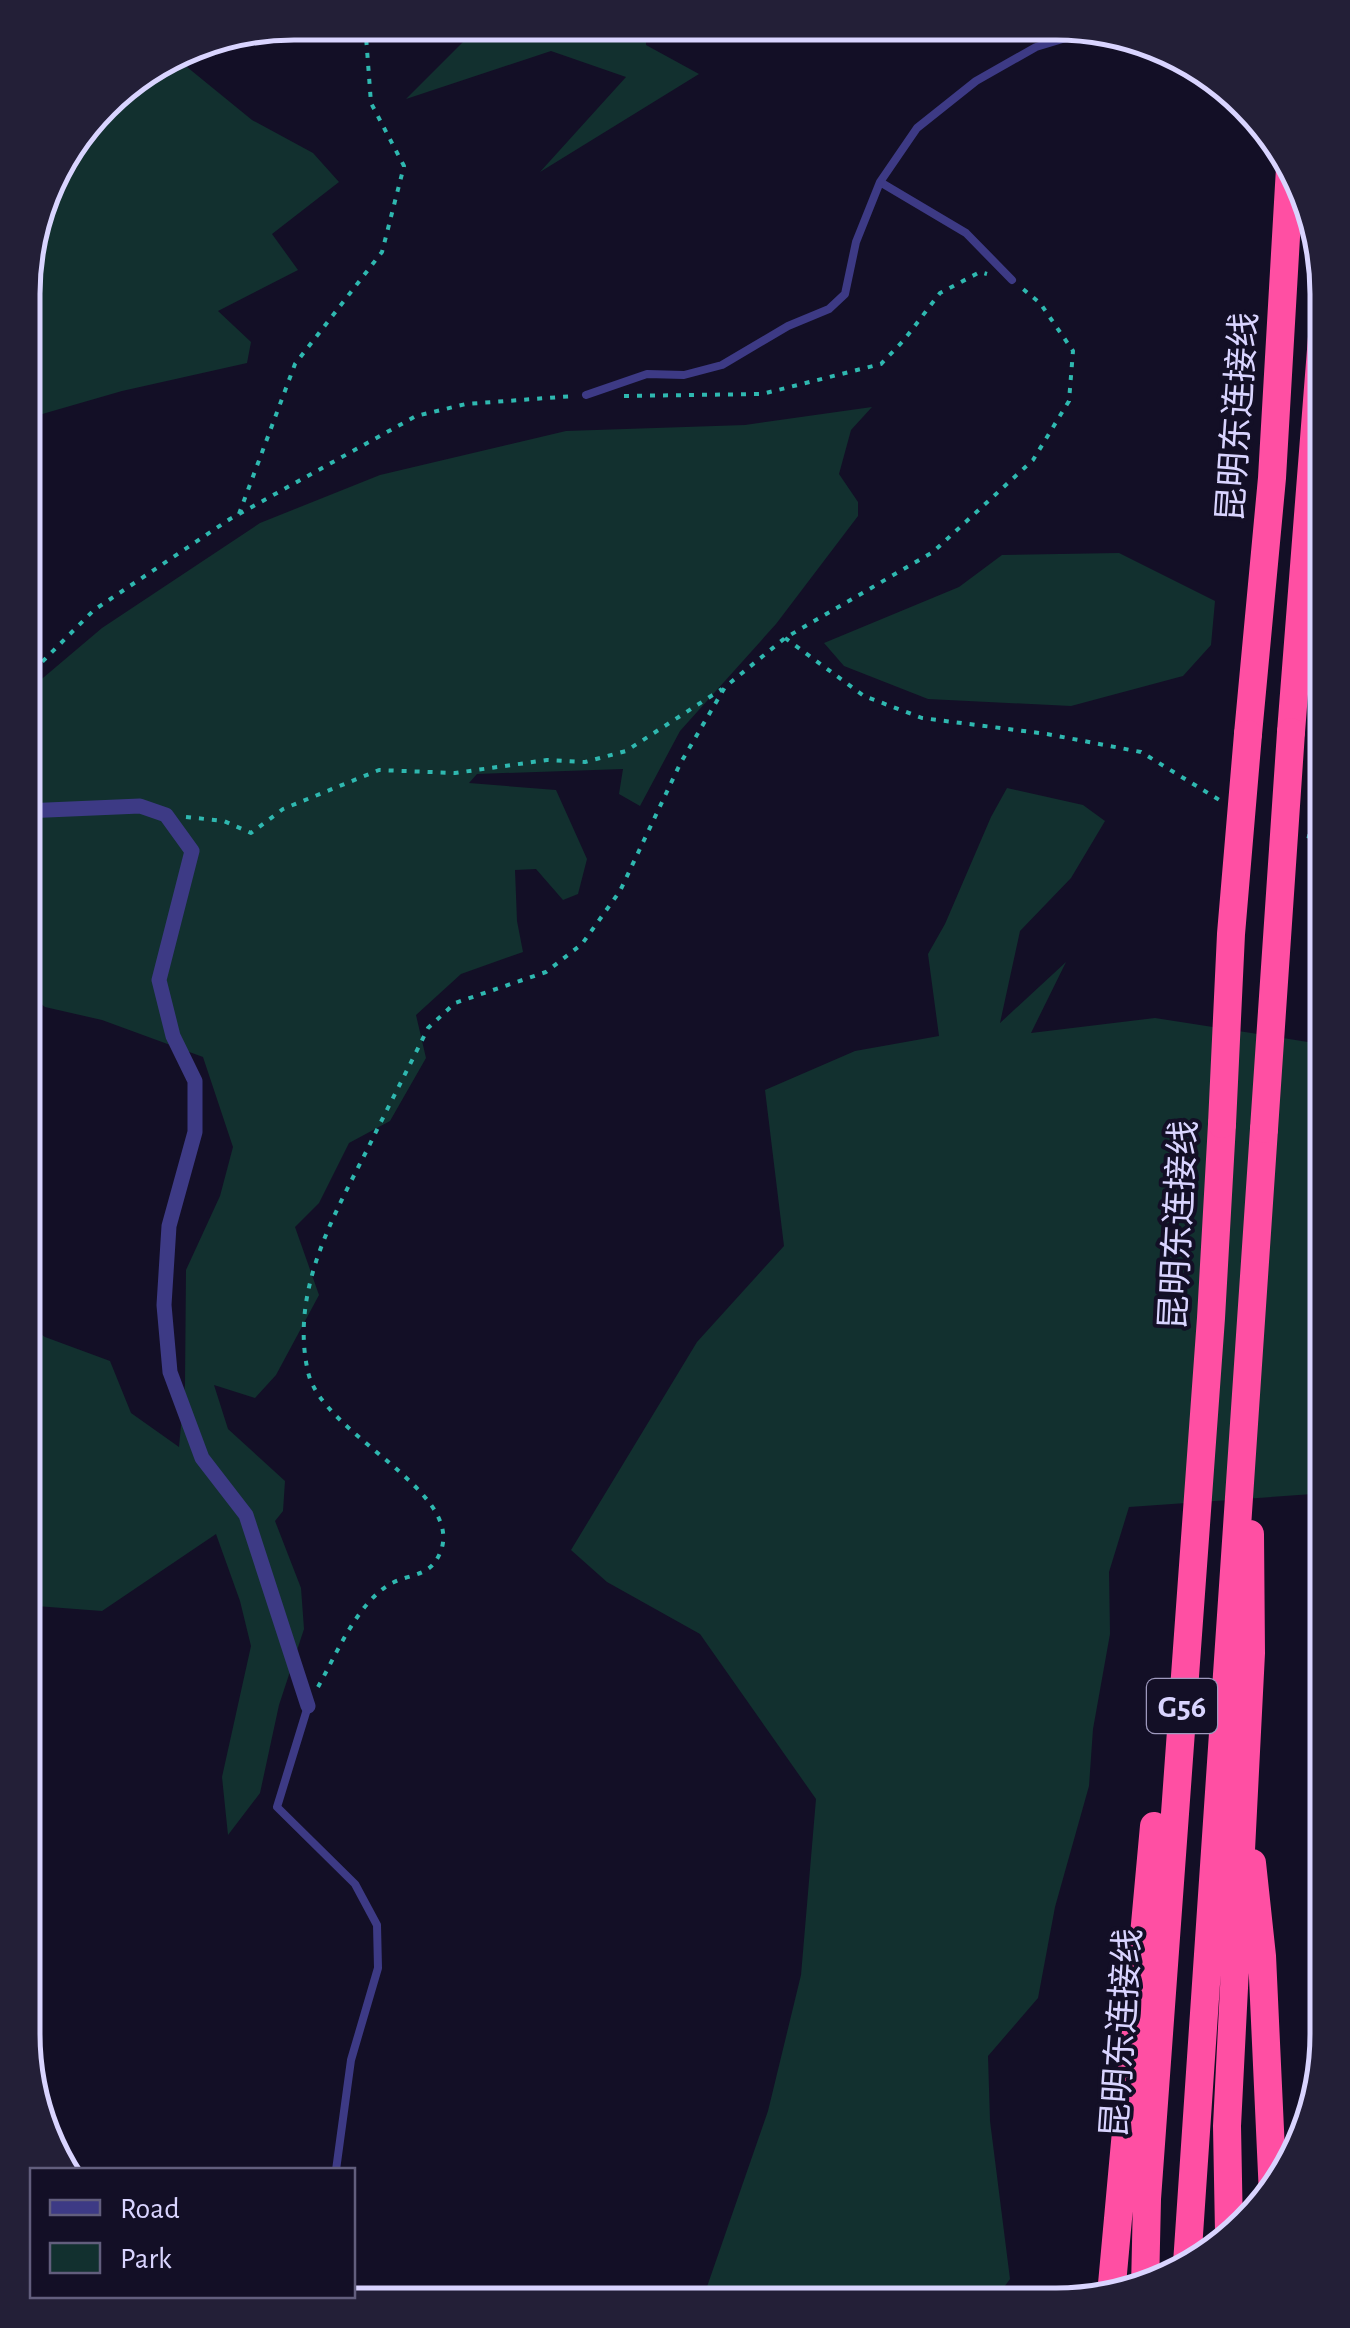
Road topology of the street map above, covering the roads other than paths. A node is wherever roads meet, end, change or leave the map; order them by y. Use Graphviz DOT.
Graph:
graph roads {
  1 [pos="1059,40"];
  2 [pos="880,182"];
  3 [pos="1289,192"];
  4 [pos="1012,280"];
  5 [pos="586,395"];
  6 [pos="1310,491"];
  7 [pos="40,810"];
  8 [pos="1251,1312"];
  9 [pos="1200,1468"];
  10 [pos="308,1706"];
  11 [pos="1244,1770"];
  12 [pos="1271,2167"];
  13 [pos="336,2168"];
  14 [pos="1228,2221"];
  15 [pos="1188,2251"];
  16 [pos="1145,2271"];
  17 [pos="1113,2281"];
  1 -- 2 [label="lane"];
  2 -- 4 [label="lane"];
  2 -- 5 [label="lane"];
  3 -- 9 [label="highway, 昆明东连接线 / G56, bridge"];
  6 -- 8 [label="highway, G56, bridge"];
  7 -- 10 [label="street"];
  8 -- 11 [label="highway"];
  8 -- 15 [label="highway, G56"];
  9 -- 16 [label="highway, 昆明东连接线 / G56"];
  9 -- 17 [label="highway"];
  10 -- 13 [label="lane"];
  11 -- 12 [label="highway"];
  11 -- 14 [label="highway"];
}
